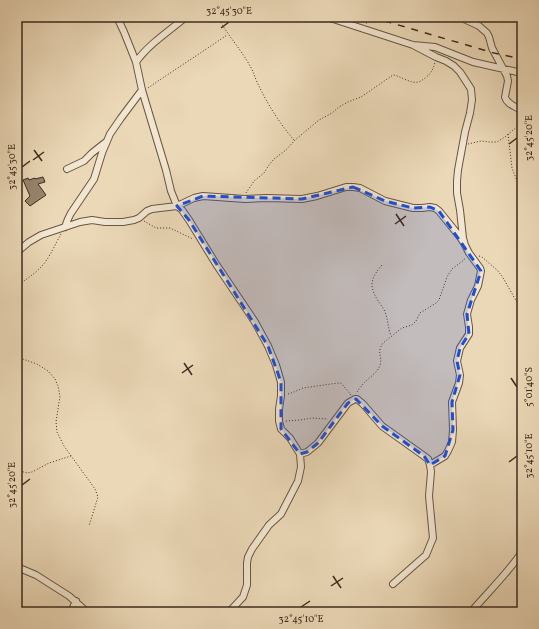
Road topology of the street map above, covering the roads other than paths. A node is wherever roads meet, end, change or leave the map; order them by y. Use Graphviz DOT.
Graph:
graph roads {
  1 [pos="117,17"];
  2 [pos="186,17"];
  3 [pos="327,17"];
  4 [pos="462,17"];
  5 [pos="413,45"];
  6 [pos="136,62"];
  7 [pos="502,68"];
  8 [pos="522,73"];
  9 [pos="143,91"];
  10 [pos="522,111"];
  11 [pos="107,142"];
  12 [pos="67,169"];
  13 [pos="176,206"];
  14 [pos="65,227"];
  15 [pos="467,249"];
  16 [pos="17,252"];
  17 [pos="300,454"];
  18 [pos="430,465"];
  19 [pos="522,552"];
  20 [pos="17,566"];
  21 [pos="393,584"];
  22 [pos="76,601"];
  23 [pos="71,612"];
  24 [pos="87,612"];
  25 [pos="229,612"];
  26 [pos="471,612"];
  1 -- 6 [label="street"];
  2 -- 6 [label="street"];
  3 -- 5 [label="street"];
  4 -- 7 [label="street"];
  5 -- 7 [label="street"];
  5 -- 15 [label="street"];
  6 -- 9 [label="street"];
  7 -- 8 [label="street"];
  7 -- 10 [label="street"];
  9 -- 11 [label="street"];
  9 -- 13 [label="street"];
  11 -- 12 [label="street"];
  11 -- 14 [label="street"];
  13 -- 14 [label="street"];
  13 -- 15 [label="street"];
  13 -- 17 [label="street"];
  14 -- 16 [label="street"];
  15 -- 18 [label="street"];
  17 -- 18 [label="street"];
  17 -- 25 [label="street"];
  18 -- 21 [label="street"];
  19 -- 26 [label="street"];
  20 -- 22 [label="street"];
  22 -- 23 [label="street"];
  22 -- 24 [label="street"];
}
